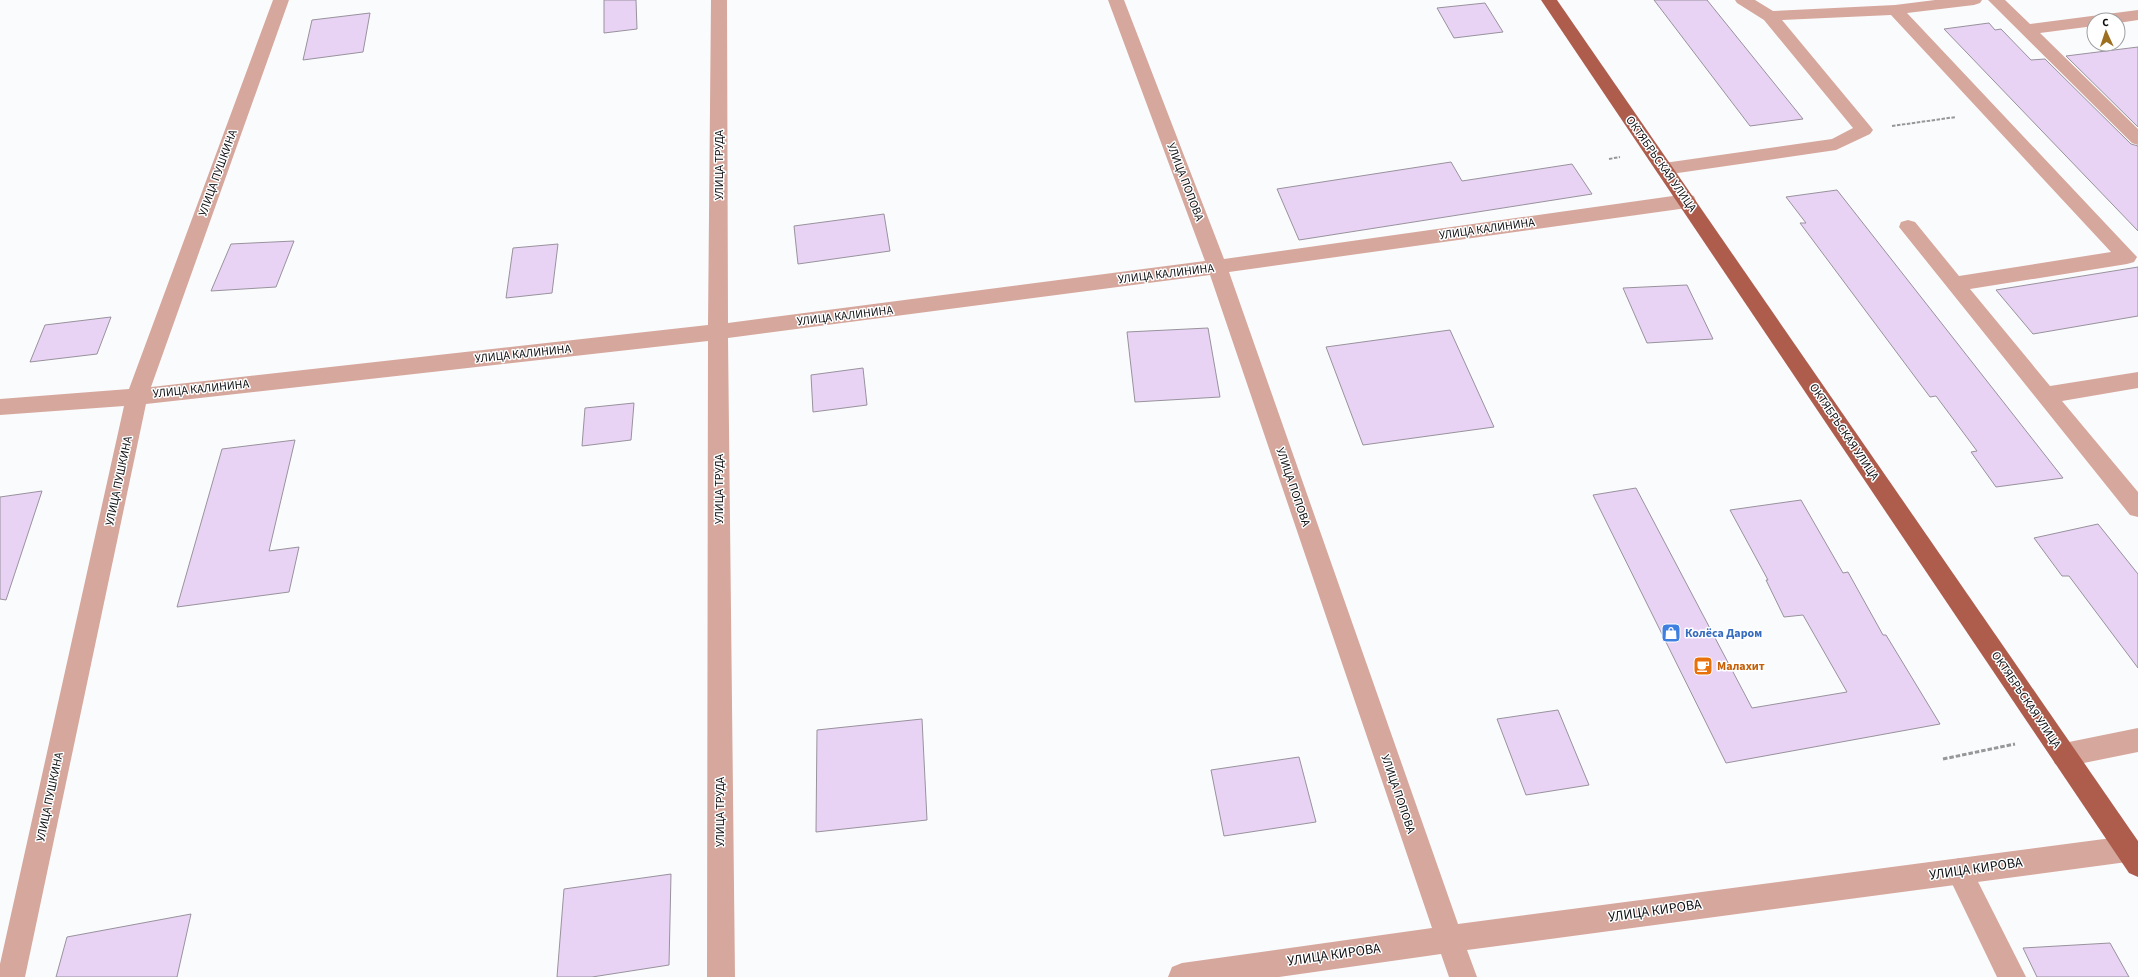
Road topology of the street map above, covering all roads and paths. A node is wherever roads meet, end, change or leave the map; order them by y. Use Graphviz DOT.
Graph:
graph roads {
  1 [pos="281,0"];
  2 [pos="719,0"];
  3 [pos="1116,0"];
  4 [pos="1549,0"];
  5 [pos="1742,0"];
  6 [pos="1974,0"];
  7 [pos="1996,0"];
  8 [pos="1895,10"];
  9 [pos="2138,15"];
  10 [pos="1770,16"];
  11 [pos="2126,17"];
  12 [pos="2086,22"];
  13 [pos="2027,30"];
  14 [pos="1990,112"];
  15 [pos="2130,122"];
  16 [pos="1864,130"];
  17 [pos="2138,139"];
  18 [pos="1664,169"];
  19 [pos="1687,201"];
  20 [pos="1908,227"];
  21 [pos="1217,267"];
  22 [pos="1955,284"];
  23 [pos="718,332"];
  24 [pos="2138,380"];
  25 [pos="2046,395"];
  26 [pos="137,396"];
  27 [pos="0,408"];
  28 [pos="2138,508"];
  29 [pos="2138,740"];
  30 [pos="2064,755"];
  31 [pos="2133,856"];
  32 [pos="1959,871"];
  33 [pos="1448,939"];
  34 [pos="12,977"];
  35 [pos="721,977"];
  36 [pos="1182,977"];
  37 [pos="1463,977"];
  38 [pos="2012,977"];
  1 -- 26 [label="street, УЛИЦА ПУШКИНА"];
  2 -- 23 [label="street, УЛИЦА ТРУДА"];
  3 -- 21 [label="street, УЛИЦА ПОПОВА"];
  4 -- 18 [label="main road, ОКТЯБРЬСКАЯ УЛИЦА"];
  5 -- 10 [label="street"];
  6 -- 8 [label="street"];
  7 -- 13 [label="street"];
  8 -- 10 [label="street"];
  8 -- 14 [label="street"];
  9 -- 11 [label="street"];
  10 -- 16 [label="street"];
  12 -- 13 [label="street"];
  13 -- 15 [label="street"];
  14 -- 16 [label="path"];
  14 -- 22 [label="street"];
  15 -- 17 [label="street"];
  16 -- 18 [label="street"];
  18 -- 19 [label="main road, ОКТЯБРЬСКАЯ УЛИЦА"];
  19 -- 21 [label="street, УЛИЦА КАЛИНИНА"];
  19 -- 30 [label="main road, ОКТЯБРЬСКАЯ УЛИЦА"];
  20 -- 22 [label="street"];
  21 -- 23 [label="street, УЛИЦА КАЛИНИНА"];
  21 -- 33 [label="street, УЛИЦА ПОПОВА"];
  22 -- 25 [label="street"];
  23 -- 26 [label="street, УЛИЦА КАЛИНИНА"];
  23 -- 35 [label="street, УЛИЦА ТРУДА"];
  24 -- 25 [label="street"];
  25 -- 28 [label="street"];
  26 -- 27 [label="street, УЛИЦА КАЛИНИНА"];
  26 -- 34 [label="street, УЛИЦА ПУШКИНА"];
  29 -- 30 [label="street"];
  30 -- 31 [label="main road, ОКТЯБРЬСКАЯ УЛИЦА"];
  31 -- 32 [label="street, УЛИЦА КИРОВА"];
  32 -- 33 [label="street, УЛИЦА КИРОВА"];
  32 -- 38 [label="street"];
  33 -- 36 [label="street, УЛИЦА КИРОВА"];
  33 -- 37 [label="street, УЛИЦА ПОПОВА"];
}
